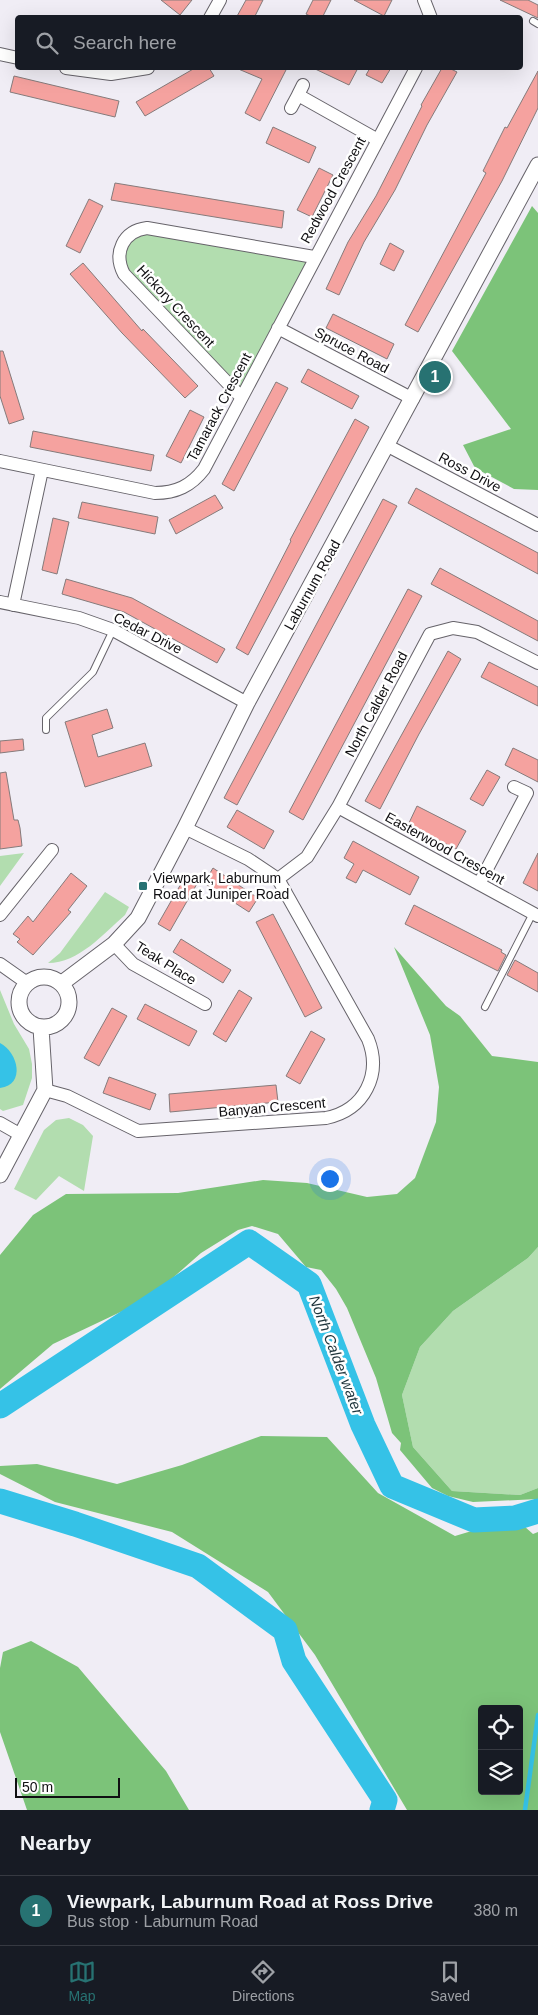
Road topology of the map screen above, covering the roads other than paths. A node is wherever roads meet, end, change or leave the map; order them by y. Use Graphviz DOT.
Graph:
graph roads {
  1 [pos="220,0"];
  2 [pos="424,0"];
  3 [pos="212,15"];
  4 [pos="430,15"];
  5 [pos="0,54"];
  6 [pos="15,57"];
  7 [pos="81,70"];
  8 [pos="136,70"];
  9 [pos="415,70"];
  10 [pos="290,108"];
  11 [pos="378,140"];
  12 [pos="538,165"];
  13 [pos="314,257"];
  14 [pos="278,328"];
  15 [pos="241,397"];
  16 [pos="413,399"];
  17 [pos="388,446"];
  18 [pos="0,461"];
  19 [pos="42,470"];
  20 [pos="538,525"];
  21 [pos="6,604"];
  22 [pos="113,630"];
  23 [pos="538,663"];
  24 [pos="247,703"];
  25 [pos="46,730"];
  26 [pos="514,786"];
  27 [pos="338,807"];
  28 [pos="186,828"];
  29 [pos="52,850"];
  30 [pos="278,879"];
  31 [pos="479,884"];
  32 [pos="0,915"];
  33 [pos="536,915"];
  34 [pos="114,944"];
  35 [pos="0,964"];
  36 [pos="27,983"];
  37 [pos="62,983"];
  38 [pos="205,1004"];
  39 [pos="485,1007"];
  40 [pos="40,1028"];
  41 [pos="44,1090"];
  42 [pos="0,1123"];
  43 [pos="21,1135"];
  44 [pos="0,1175"];
  1 -- 3 [label="street"];
  2 -- 4 [label="street"];
  5 -- 6 [label="street"];
  7 -- 8 [label="street"];
  9 -- 11 [label="street, Redwood Crescent"];
  10 -- 11 [label="street"];
  11 -- 13 [label="street, Redwood Crescent"];
  12 -- 16 [label="street, Laburnum Road"];
  13 -- 14 [label="street, Redwood Crescent"];
  13 -- 15 [label="street, Hickory Crescent"];
  14 -- 15 [label="street, Tamarack Crescent"];
  14 -- 16 [label="street, Spruce Road"];
  15 -- 19 [label="street, Tamarack Crescent"];
  16 -- 17 [label="street, Laburnum Road"];
  17 -- 20 [label="street, Ross Drive"];
  17 -- 24 [label="street, Laburnum Road"];
  18 -- 19 [label="street, Tamarack Crescent"];
  19 -- 21 [label="street"];
  21 -- 22 [label="street, Cedar Drive"];
  22 -- 24 [label="street, Cedar Drive"];
  22 -- 25 [label="lane"];
  23 -- 27 [label="street, North Calder Road"];
  24 -- 28 [label="street, Laburnum Road"];
  26 -- 31 [label="street"];
  27 -- 30 [label="street, North Calder Road"];
  27 -- 31 [label="street, Easterwood Crescent"];
  28 -- 30 [label="street, Banyan Crescent"];
  28 -- 34 [label="street, Laburnum Road"];
  29 -- 32 [label="street"];
  30 -- 41 [label="street, Banyan Crescent"];
  31 -- 33 [label="street, Easterwood Crescent"];
  33 -- 39 [label="lane"];
  34 -- 37 [label="street, Laburnum Road"];
  34 -- 38 [label="street, Teak Place"];
  35 -- 36 [label="street"];
  36 -- 37 [label="street"];
  36 -- 40 [label="street"];
  37 -- 40 [label="street"];
  40 -- 41 [label="street"];
  41 -- 43 [label="street"];
  42 -- 43 [label="street"];
  43 -- 44 [label="street"];
}
